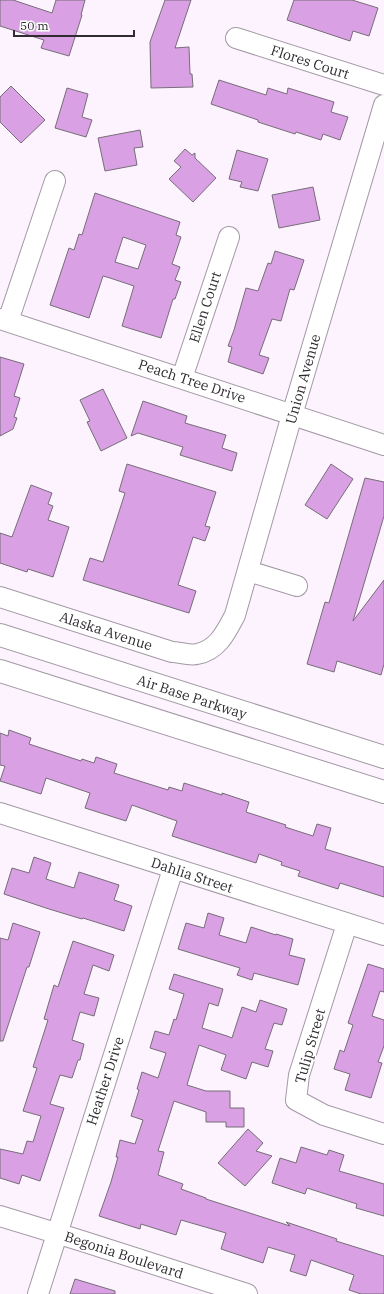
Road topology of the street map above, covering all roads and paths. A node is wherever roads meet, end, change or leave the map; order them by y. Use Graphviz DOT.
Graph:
graph roads {
  1 [pos="236,38"];
  2 [pos="384,85"];
  3 [pos="384,105"];
  4 [pos="55,181"];
  5 [pos="229,237"];
  6 [pos="4,320"];
  7 [pos="182,378"];
  8 [pos="292,415"];
  9 [pos="384,445"];
  10 [pos="248,571"];
  11 [pos="297,586"];
  12 [pos="0,597"];
  13 [pos="0,635"];
  14 [pos="214,648"];
  15 [pos="0,671"];
  16 [pos="384,757"];
  17 [pos="384,792"];
  18 [pos="0,813"];
  19 [pos="173,869"];
  20 [pos="347,924"];
  21 [pos="384,935"];
  22 [pos="384,1134"];
  23 [pos="0,1216"];
  24 [pos="57,1234"];
  25 [pos="236,1292"];
  26 [pos="38,1294"];
  1 -- 2 [label="street, Flores Court"];
  3 -- 8 [label="street, Union Avenue"];
  4 -- 6 [label="street"];
  5 -- 7 [label="street, Ellen Court"];
  6 -- 7 [label="street, Peach Tree Drive"];
  7 -- 8 [label="street, Peach Tree Drive"];
  8 -- 9 [label="street, Peach Tree Drive"];
  8 -- 10 [label="street, Union Avenue"];
  10 -- 11 [label="street"];
  10 -- 14 [label="street, Union Avenue"];
  12 -- 14 [label="street, Alaska Avenue"];
  13 -- 16 [label="main road, Air Base Parkway"];
  15 -- 17 [label="main road"];
  18 -- 19 [label="street, Dahlia Street"];
  19 -- 20 [label="street, Dahlia Street"];
  19 -- 24 [label="street, Heather Drive"];
  20 -- 21 [label="street, Dahlia Street"];
  20 -- 22 [label="street, Tulip Street"];
  23 -- 24 [label="street, Begonia Boulevard"];
  24 -- 25 [label="street, Begonia Boulevard"];
  24 -- 26 [label="street, Heather Drive"];
}
